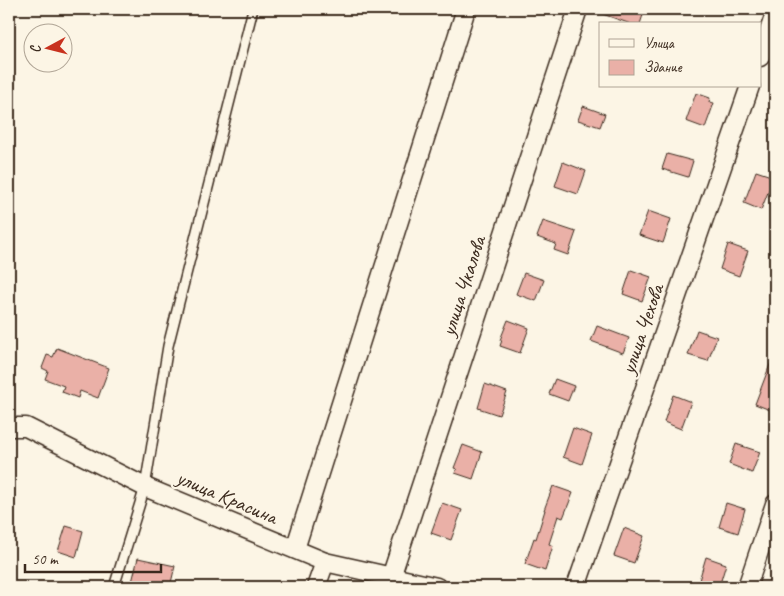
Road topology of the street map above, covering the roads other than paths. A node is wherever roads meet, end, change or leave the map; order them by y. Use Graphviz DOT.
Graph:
graph roads {
  1 [pos="253,9"];
  2 [pos="466,9"];
  3 [pos="578,9"];
  4 [pos="775,14"];
  5 [pos="762,51"];
  6 [pos="749,88"];
  7 [pos="9,427"];
  8 [pos="145,487"];
  9 [pos="775,504"];
  10 [pos="295,549"];
  11 [pos="325,562"];
  12 [pos="391,577"];
  13 [pos="114,587"];
  14 [pos="316,587"];
  15 [pos="437,587"];
  16 [pos="576,587"];
  17 [pos="747,587"];
  1 -- 8 [label="lane"];
  2 -- 10 [label="street"];
  3 -- 12 [label="street, улица Чкалова"];
  4 -- 5 [label="street"];
  6 -- 16 [label="street, улица Чехова"];
  7 -- 8 [label="street, улица Красина"];
  8 -- 10 [label="street, улица Красина"];
  8 -- 13 [label="lane"];
  9 -- 17 [label="street"];
  10 -- 11 [label="street, улица Красина"];
  11 -- 12 [label="street, улица Красина"];
  11 -- 14 [label="street"];
  12 -- 15 [label="street, улица Красина"];
}
